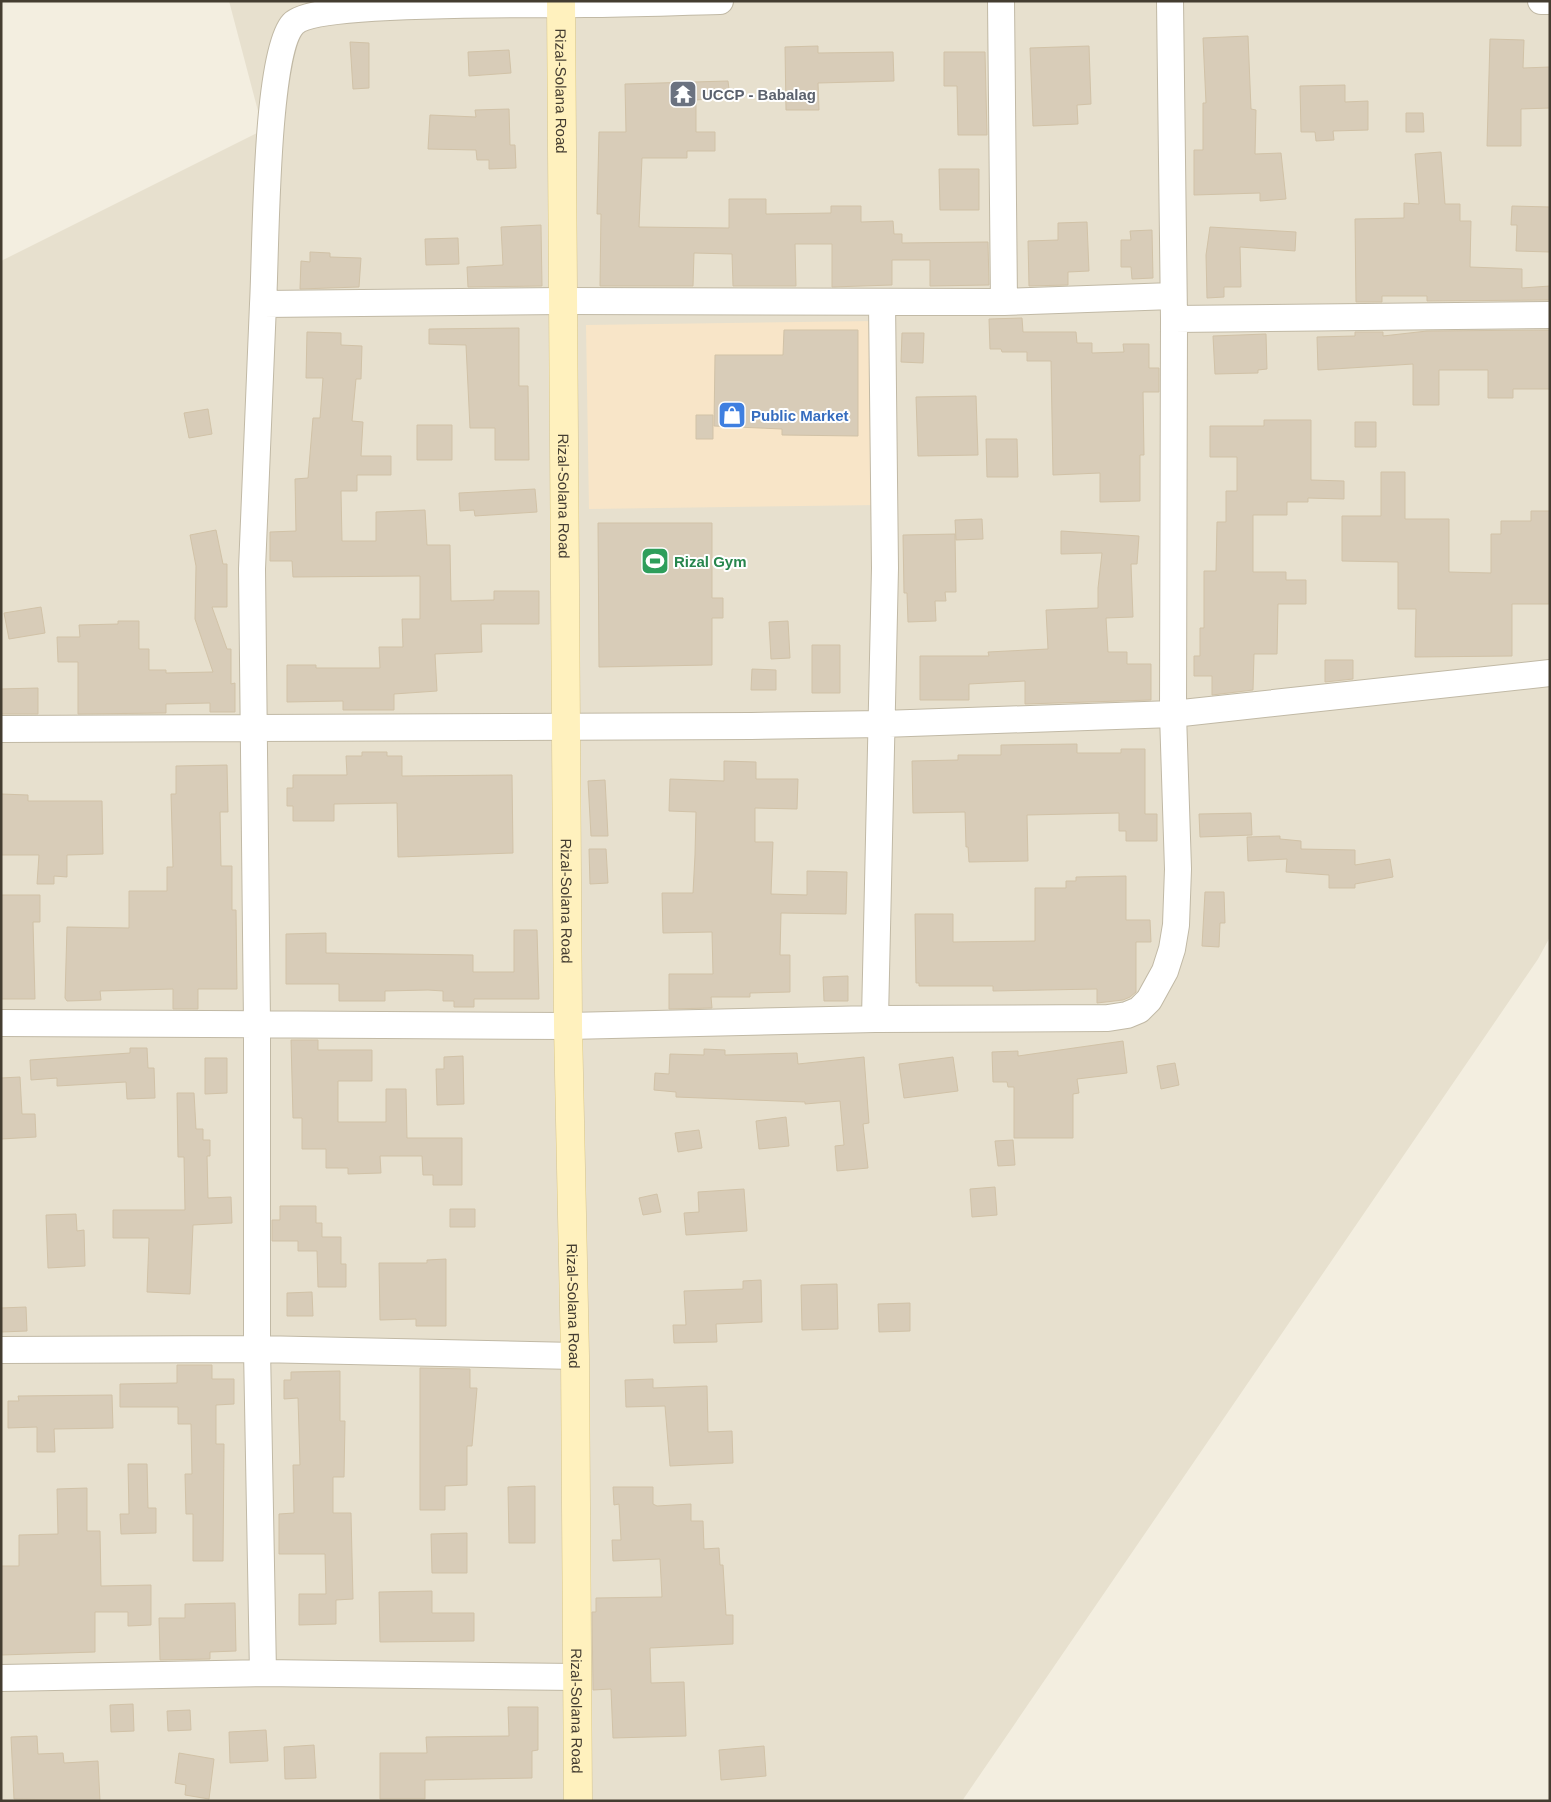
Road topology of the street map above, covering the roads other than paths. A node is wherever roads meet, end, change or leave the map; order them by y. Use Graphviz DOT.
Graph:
graph roads {
  1 [pos="720,1"];
  2 [pos="1001,1"];
  3 [pos="1170,1"];
  4 [pos="1541,1"];
  5 [pos="1550,1"];
  6 [pos="561,3"];
  7 [pos="563,301"];
  8 [pos="882,302"];
  9 [pos="1004,302"];
  10 [pos="263,304"];
  11 [pos="1173,307"];
  12 [pos="1550,315"];
  13 [pos="1550,673"];
  14 [pos="1173,714"];
  15 [pos="882,724"];
  16 [pos="566,726"];
  17 [pos="1,729"];
  18 [pos="254,729"];
  19 [pos="875,1019"];
  20 [pos="1,1024"];
  21 [pos="256,1024"];
  22 [pos="568,1026"];
  23 [pos="256,1349"];
  24 [pos="1,1350"];
  25 [pos="575,1356"];
  26 [pos="263,1673"];
  27 [pos="576,1677"];
  28 [pos="1,1678"];
  29 [pos="578,1801"];
  1 -- 6 [label="street"];
  2 -- 9 [label="street"];
  3 -- 11 [label="street"];
  4 -- 5 [label="street"];
  6 -- 7 [label="main road, Rizal-Solana Road"];
  6 -- 10 [label="street"];
  7 -- 8 [label="street"];
  7 -- 10 [label="street"];
  7 -- 16 [label="main road, Rizal-Solana Road"];
  8 -- 9 [label="street"];
  8 -- 15 [label="street"];
  9 -- 11 [label="street"];
  10 -- 18 [label="street"];
  11 -- 12 [label="street"];
  11 -- 14 [label="street"];
  13 -- 14 [label="street"];
  14 -- 15 [label="street"];
  14 -- 19 [label="street"];
  15 -- 16 [label="street"];
  15 -- 19 [label="street"];
  16 -- 18 [label="street"];
  16 -- 22 [label="main road, Rizal-Solana Road"];
  17 -- 18 [label="street"];
  18 -- 21 [label="street"];
  19 -- 22 [label="street"];
  20 -- 21 [label="street"];
  21 -- 22 [label="street"];
  21 -- 23 [label="street"];
  22 -- 25 [label="main road, Rizal-Solana Road"];
  23 -- 24 [label="street"];
  23 -- 25 [label="street"];
  23 -- 26 [label="street"];
  25 -- 27 [label="main road, Rizal-Solana Road"];
  26 -- 27 [label="street"];
  26 -- 28 [label="street"];
  27 -- 29 [label="main road, Rizal-Solana Road"];
}
